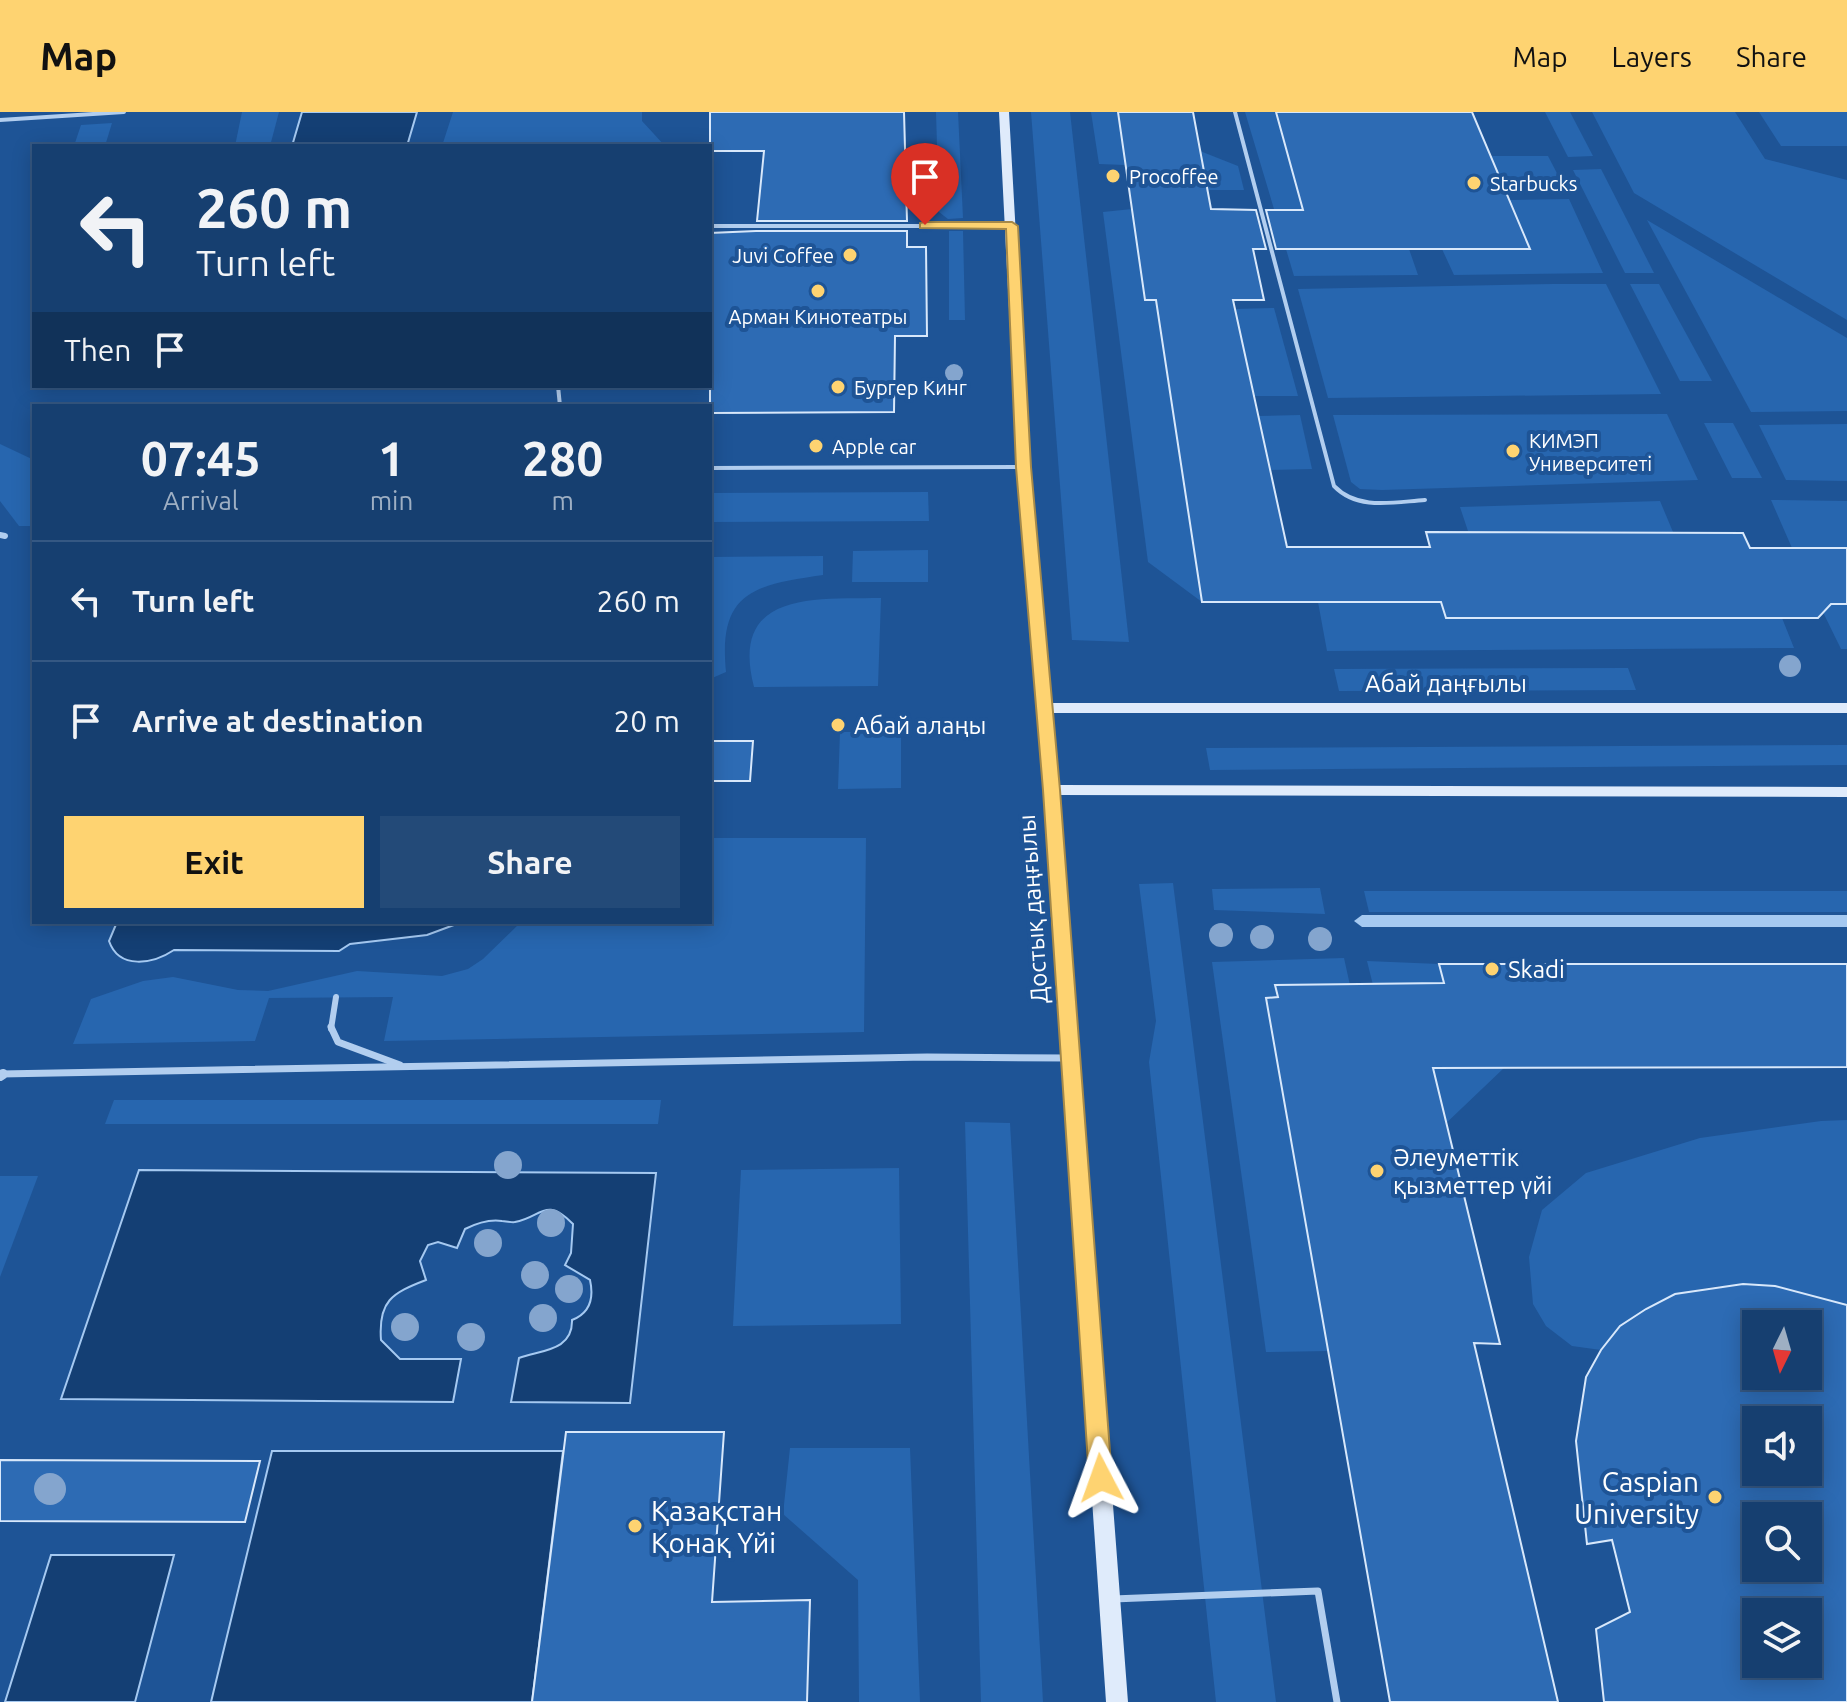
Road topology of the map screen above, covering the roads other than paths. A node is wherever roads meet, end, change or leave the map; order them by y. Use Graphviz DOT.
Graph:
graph roads {
  1 [pos="124,112"];
  2 [pos="1004,112"];
  3 [pos="1235,112"];
  4 [pos="0,120"];
  5 [pos="712,226"];
  6 [pos="1012,226"];
  7 [pos="1023,467"];
  8 [pos="712,468"];
  9 [pos="1425,500"];
  10 [pos="1044,708"];
  11 [pos="1847,708"];
  12 [pos="1051,790"];
  13 [pos="1847,792"];
  14 [pos="336,997"];
  15 [pos="1069,1058"];
  16 [pos="407,1067"];
  17 [pos="1,1075"];
  18 [pos="1110,1600"];
  19 [pos="1117,1702"];
  20 [pos="1337,1702"];
  1 -- 4 [label="lane"];
  2 -- 6 [label="main road, Достық даңғылы"];
  3 -- 9 [label="lane"];
  5 -- 6 [label="lane"];
  6 -- 7 [label="main road, Достық даңғылы"];
  7 -- 8 [label="lane"];
  7 -- 10 [label="main road, Достық даңғылы"];
  10 -- 11 [label="main road, Абай даңғылы"];
  10 -- 12 [label="main road, Достық даңғылы"];
  12 -- 13 [label="main road"];
  12 -- 15 [label="main road, Достық даңғылы"];
  14 -- 16 [label="lane"];
  15 -- 16 [label="lane"];
  15 -- 18 [label="main road, Достық даңғылы"];
  16 -- 17 [label="lane"];
  18 -- 19 [label="main road, Достық даңғылы"];
  18 -- 20 [label="lane"];
}
